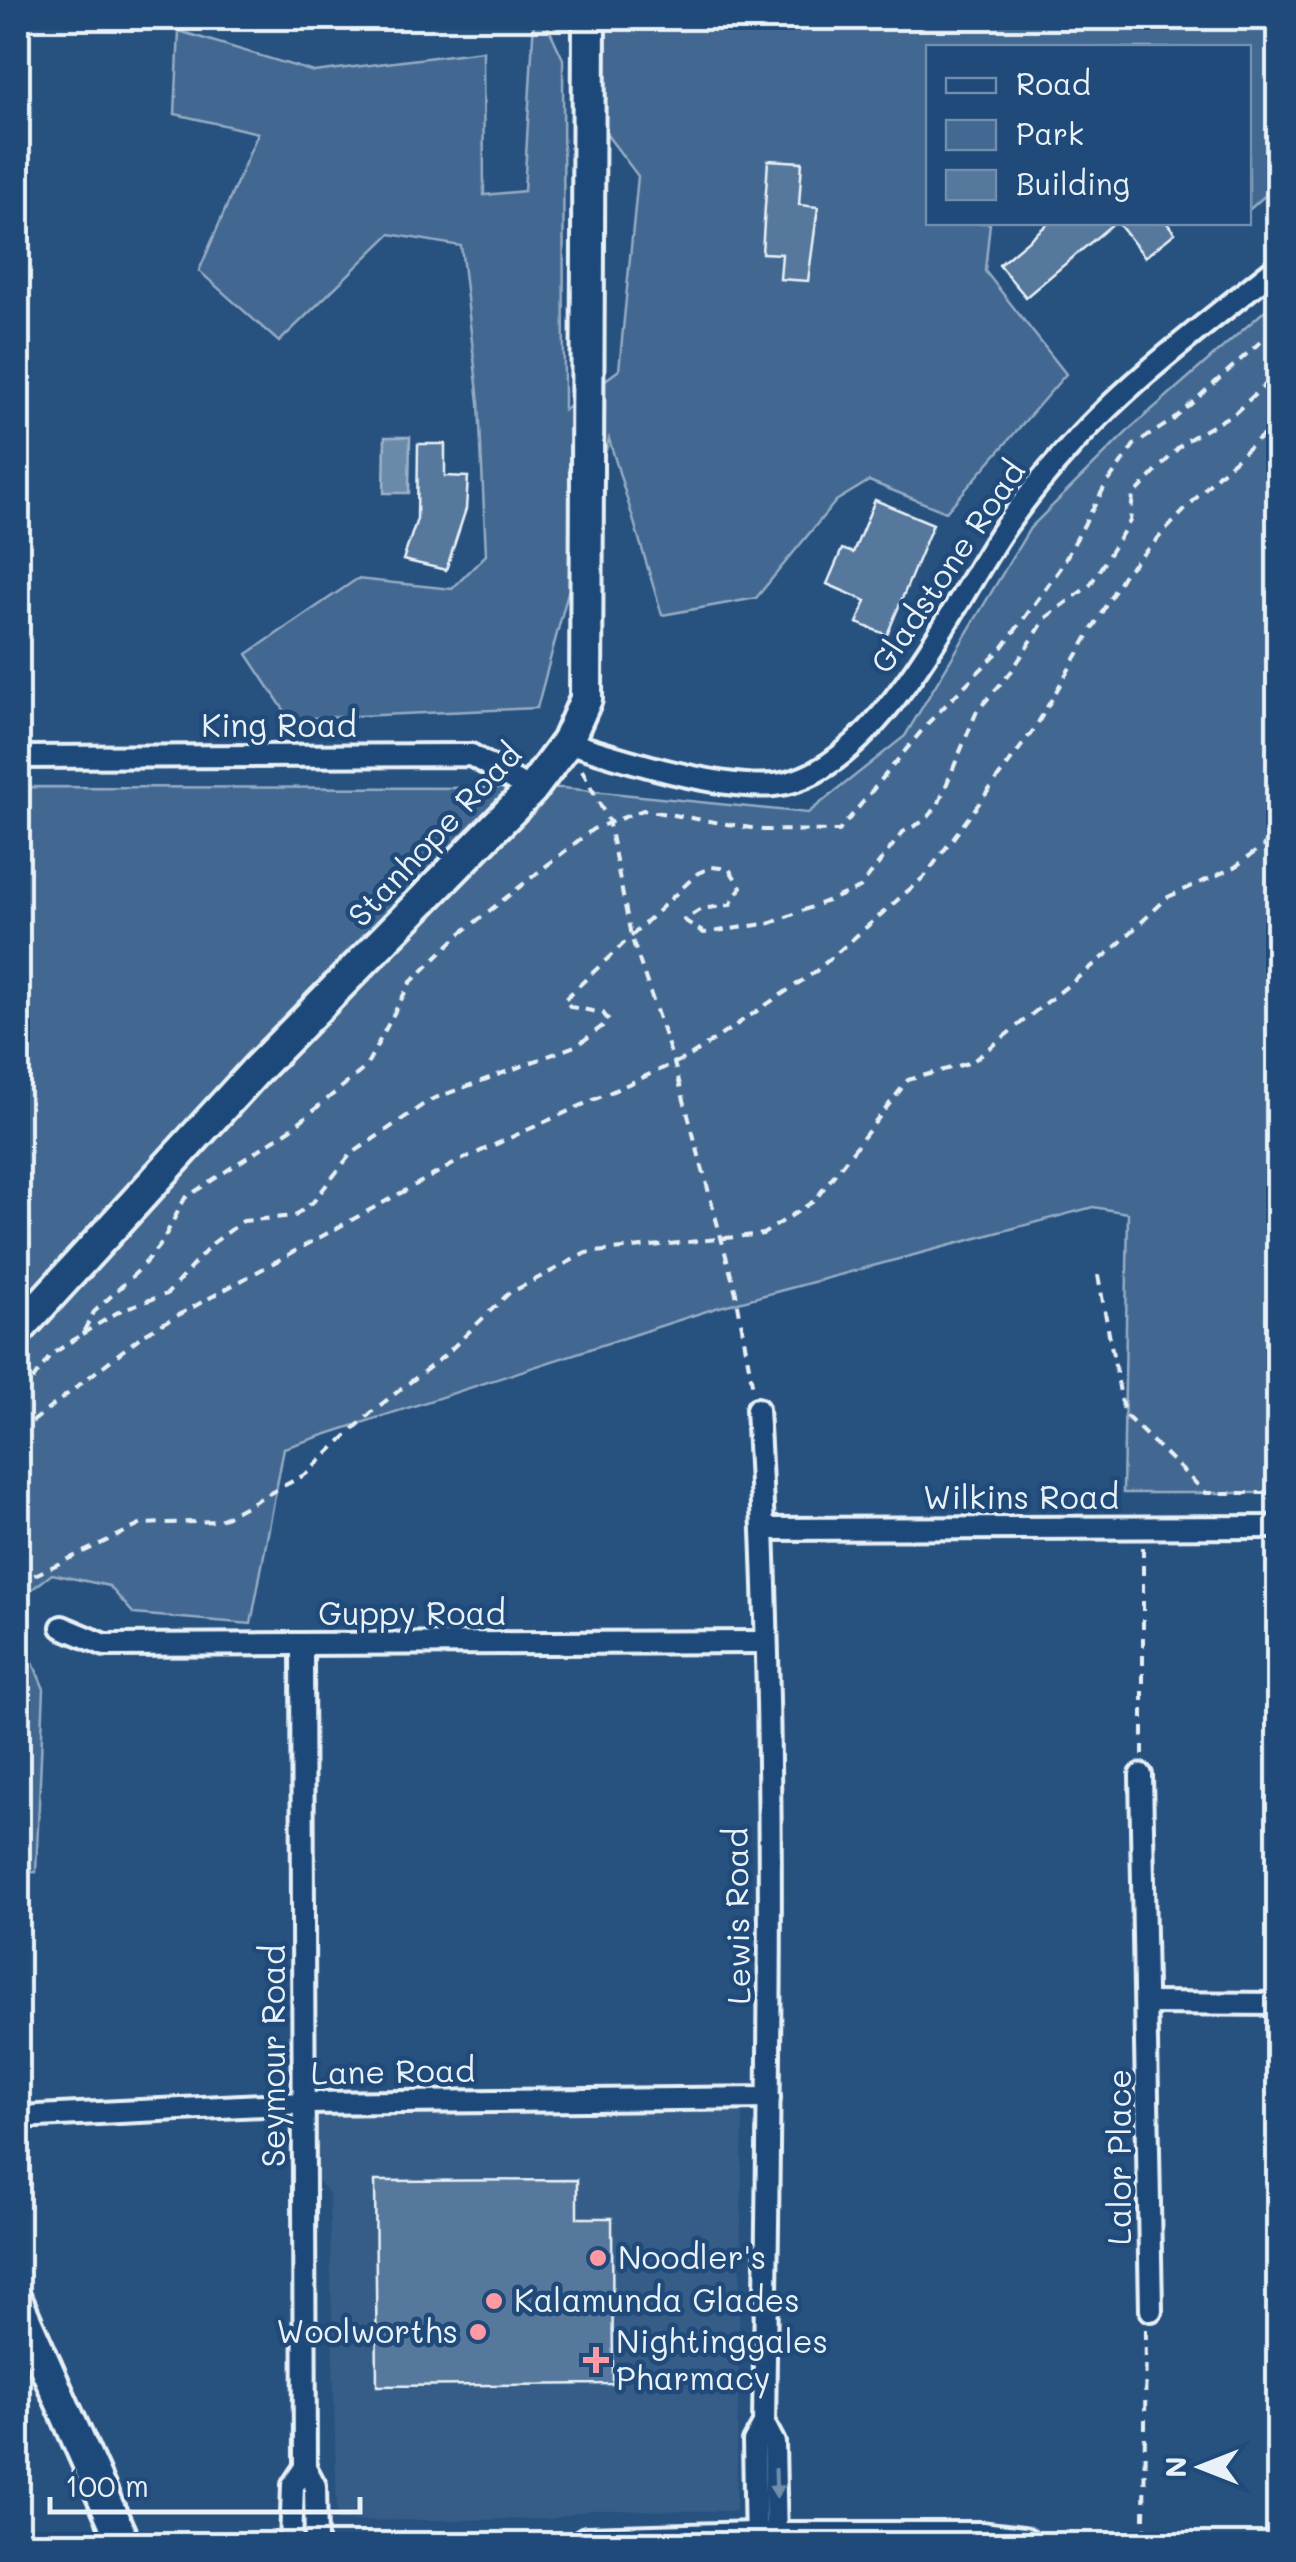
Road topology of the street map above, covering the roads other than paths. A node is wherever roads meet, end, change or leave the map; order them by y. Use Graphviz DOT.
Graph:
graph roads {
  1 [pos="589,18"];
  2 [pos="1278,266"];
  3 [pos="567,742"];
  4 [pos="18,757"];
  5 [pos="530,790"];
  6 [pos="18,1330"];
  7 [pos="756,1409"];
  8 [pos="1278,1527"];
  9 [pos="764,1529"];
  10 [pos="62,1627"];
  11 [pos="765,1642"];
  12 [pos="302,1644"];
  13 [pos="1141,1775"];
  14 [pos="1148,2003"];
  15 [pos="1278,2004"];
  16 [pos="769,2098"];
  17 [pos="304,2103"];
  18 [pos="18,2117"];
  19 [pos="18,2304"];
  20 [pos="1151,2310"];
  21 [pos="304,2467"];
  22 [pos="766,2542"];
  23 [pos="124,2544"];
  24 [pos="292,2544"];
  25 [pos="316,2544"];
  26 [pos="587,2544"];
  27 [pos="670,2544"];
  28 [pos="1023,2544"];
  1 -- 3 [label="street, Stanhope Road"];
  2 -- 3 [label="street, Gladstone Road"];
  3 -- 5 [label="street, Stanhope Road"];
  4 -- 5 [label="street, King Road"];
  5 -- 6 [label="street, Stanhope Road"];
  7 -- 9 [label="street, Lewis Road"];
  8 -- 9 [label="street, Wilkins Road"];
  9 -- 11 [label="street, Lewis Road"];
  10 -- 12 [label="street, Guppy Road"];
  11 -- 12 [label="street, Guppy Road"];
  11 -- 16 [label="street, Lewis Road"];
  12 -- 17 [label="street, Seymour Road"];
  13 -- 14 [label="street, Lalor Place"];
  14 -- 15 [label="street"];
  14 -- 20 [label="street, Lalor Place"];
  16 -- 17 [label="street, Lane Road"];
  16 -- 22 [label="street, Lewis Road"];
  17 -- 18 [label="street, Lane Road"];
  17 -- 21 [label="street, Seymour Road"];
  19 -- 23 [label="street"];
  21 -- 24 [label="street, Seymour Road"];
  21 -- 25 [label="street, Seymour Road"];
  22 -- 27 [label="main road"];
  22 -- 28 [label="main road"];
  26 -- 27 [label="main road"];
}
